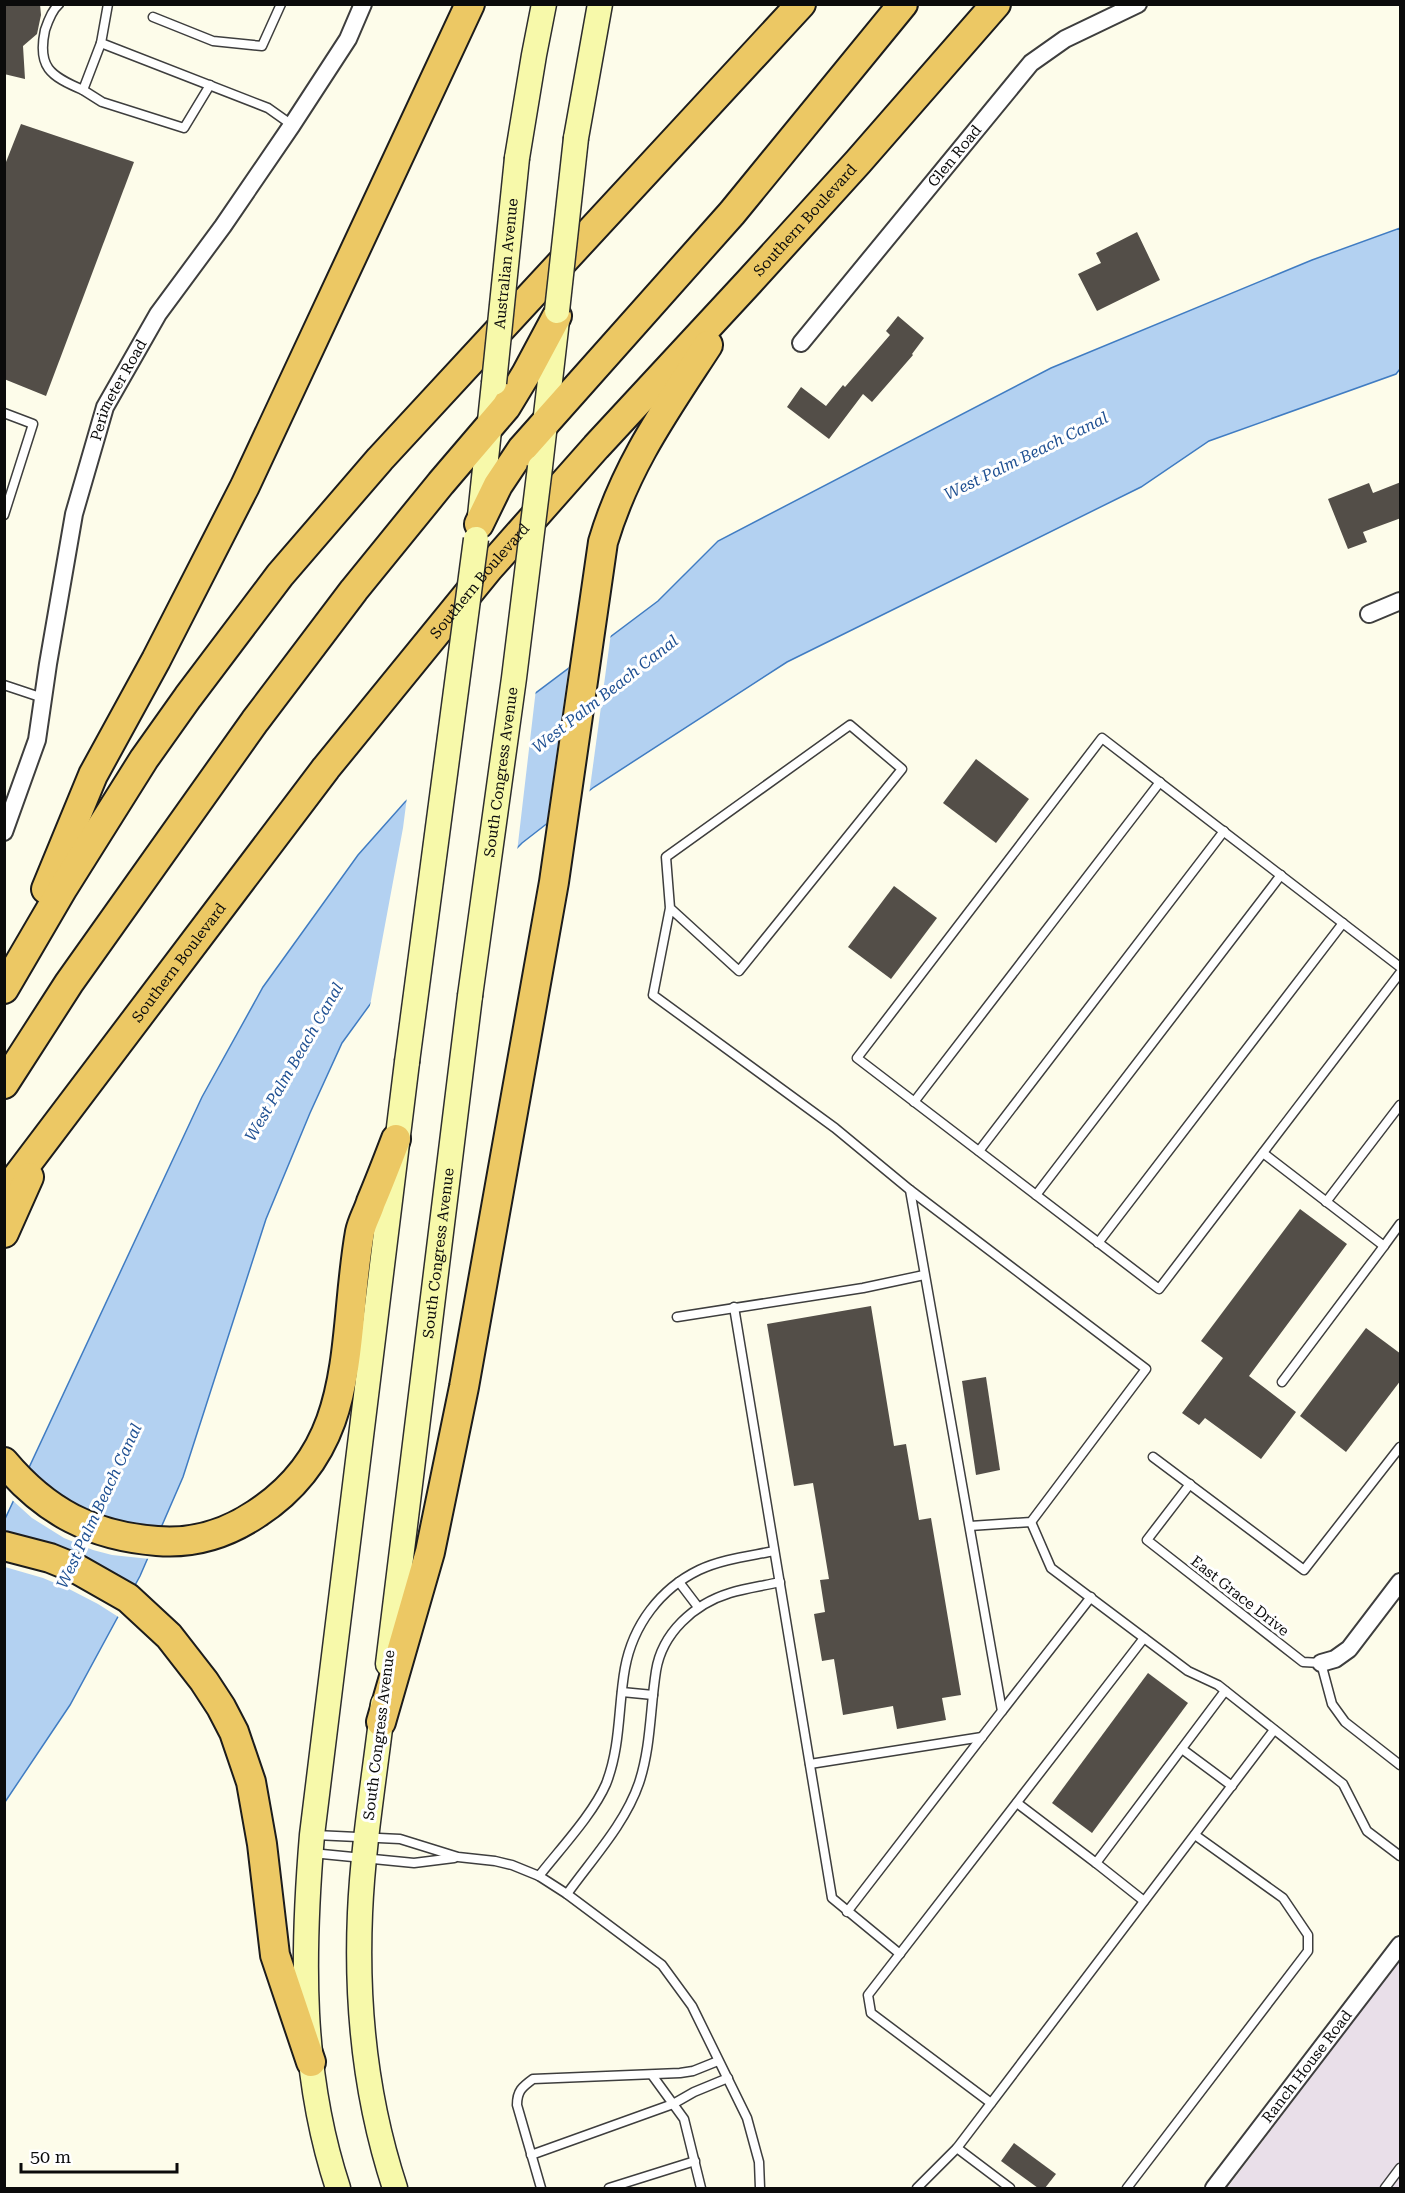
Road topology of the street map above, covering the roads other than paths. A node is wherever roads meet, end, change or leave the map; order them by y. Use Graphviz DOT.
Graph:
graph roads {
  1 [pos="59,4"];
  2 [pos="108,4"];
  3 [pos="281,4"];
  4 [pos="363,4"];
  5 [pos="470,4"];
  6 [pos="544,4"];
  7 [pos="600,4"];
  8 [pos="801,4"];
  9 [pos="903,4"];
  10 [pos="996,4"];
  11 [pos="1138,4"];
  12 [pos="153,17"];
  13 [pos="101,43"];
  14 [pos="210,85"];
  15 [pos="83,90"];
  16 [pos="292,125"];
  17 [pos="749,282"];
  18 [pos="557,314"];
  19 [pos="801,343"];
  20 [pos="4,413"];
  21 [pos="545,424"];
  22 [pos="489,428"];
  23 [pos="4,515"];
  24 [pos="477,532"];
  25 [pos="1401,601"];
  26 [pos="1369,614"];
  27 [pos="4,686"];
  28 [pos="43,698"];
  29 [pos="1160,782"];
  30 [pos="1224,831"];
  31 [pos="4,832"];
  32 [pos="1281,875"];
  33 [pos="670,908"];
  34 [pos="1343,923"];
  35 [pos="1401,967"];
  36 [pos="1401,973"];
  37 [pos="5,989"];
  38 [pos="4,1084"];
  39 [pos="914,1102"];
  40 [pos="1401,1105"];
  41 [pos="46,1138"];
  42 [pos="396,1139"];
  43 [pos="979,1151"];
  44 [pos="1263,1153"];
  45 [pos="910,1190"];
  46 [pos="4,1194"];
  47 [pos="1036,1195"];
  48 [pos="1326,1202"];
  49 [pos="1401,1224"];
  50 [pos="4,1233"];
  51 [pos="1098,1243"];
  52 [pos="1384,1246"];
  53 [pos="924,1275"];
  54 [pos="734,1307"];
  55 [pos="676,1317"];
  56 [pos="1282,1382"];
  57 [pos="1401,1447"];
  58 [pos="1153,1456"];
  59 [pos="5,1462"];
  60 [pos="1190,1484"];
  61 [pos="1031,1522"];
  62 [pos="970,1526"];
  63 [pos="4,1546"];
  64 [pos="774,1551"];
  65 [pos="679,1582"];
  66 [pos="780,1582"];
  67 [pos="1401,1582"];
  68 [pos="1090,1597"];
  69 [pos="698,1607"];
  70 [pos="1144,1638"];
  71 [pos="1321,1663"];
  72 [pos="1225,1691"];
  73 [pos="622,1692"];
  74 [pos="653,1695"];
  75 [pos="1002,1711"];
  76 [pos="381,1722"];
  77 [pos="1274,1730"];
  78 [pos="982,1737"];
  79 [pos="1182,1749"];
  80 [pos="810,1764"];
  81 [pos="1401,1765"];
  82 [pos="1232,1786"];
  83 [pos="1017,1803"];
  84 [pos="1195,1835"];
  85 [pos="311,1844"];
  86 [pos="365,1848"];
  87 [pos="1401,1856"];
  88 [pos="458,1857"];
  89 [pos="1096,1863"];
  90 [pos="539,1876"];
  91 [pos="567,1894"];
  92 [pos="1144,1901"];
  93 [pos="847,1912"];
  94 [pos="1401,1945"];
  95 [pos="900,1953"];
  96 [pos="718,2061"];
  97 [pos="311,2062"];
  98 [pos="652,2075"];
  99 [pos="728,2078"];
  100 [pos="991,2103"];
  101 [pos="673,2104"];
  102 [pos="957,2148"];
  103 [pos="531,2154"];
  104 [pos="695,2161"];
  105 [pos="1401,2168"];
  106 [pos="338,2188"];
  107 [pos="395,2188"];
  108 [pos="541,2188"];
  109 [pos="609,2188"];
  110 [pos="701,2188"];
  111 [pos="760,2188"];
  112 [pos="917,2188"];
  113 [pos="1010,2188"];
  114 [pos="1127,2188"];
  115 [pos="1214,2188"];
  116 [pos="1385,2188"];
  1 -- 15 [label="lane"];
  2 -- 13 [label="lane"];
  3 -- 12 [label="lane"];
  4 -- 16 [label="street, Perimeter Road"];
  5 -- 37 [label="highway"];
  6 -- 22 [label="main road, Australian Avenue, bridge"];
  7 -- 18 [label="main road, bridge"];
  8 -- 37 [label="highway"];
  9 -- 21 [label="highway"];
  10 -- 17 [label="highway, Southern Boulevard"];
  11 -- 19 [label="street, Glen Road"];
  13 -- 14 [label="lane"];
  13 -- 15 [label="lane"];
  14 -- 15 [label="lane"];
  14 -- 16 [label="lane"];
  16 -- 28 [label="street, Perimeter Road"];
  17 -- 41 [label="highway, Southern Boulevard"];
  17 -- 76 [label="highway"];
  18 -- 21 [label="main road, South Congress Avenue"];
  18 -- 22 [label="highway"];
  20 -- 23 [label="lane"];
  21 -- 24 [label="highway"];
  21 -- 76 [label="main road, South Congress Avenue, bridge"];
  22 -- 24 [label="main road, Australian Avenue"];
  22 -- 38 [label="highway"];
  24 -- 42 [label="main road, bridge"];
  25 -- 26 [label="street"];
  27 -- 28 [label="lane"];
  28 -- 31 [label="street, Perimeter Road"];
  29 -- 30 [label="lane"];
  29 -- 39 [label="lane"];
  29 -- 39 [label="lane"];
  30 -- 32 [label="lane"];
  30 -- 43 [label="lane"];
  32 -- 34 [label="lane"];
  32 -- 47 [label="lane"];
  33 -- 33 [label="lane"];
  33 -- 45 [label="lane"];
  34 -- 35 [label="lane"];
  34 -- 51 [label="lane"];
  36 -- 44 [label="lane"];
  39 -- 43 [label="lane"];
  40 -- 48 [label="lane"];
  41 -- 46 [label="highway, Southern Boulevard"];
  41 -- 50 [label="highway"];
  42 -- 59 [label="highway"];
  42 -- 85 [label="main road"];
  43 -- 47 [label="lane"];
  44 -- 48 [label="lane"];
  44 -- 51 [label="lane"];
  45 -- 53 [label="lane"];
  45 -- 61 [label="lane"];
  47 -- 51 [label="lane"];
  48 -- 52 [label="lane"];
  49 -- 52 [label="lane"];
  52 -- 56 [label="lane"];
  53 -- 54 [label="lane"];
  53 -- 62 [label="lane"];
  54 -- 55 [label="lane"];
  54 -- 64 [label="lane"];
  57 -- 60 [label="lane"];
  58 -- 60 [label="lane"];
  60 -- 71 [label="lane, East Grace Drive"];
  61 -- 62 [label="lane"];
  61 -- 68 [label="lane"];
  62 -- 75 [label="lane"];
  63 -- 97 [label="highway"];
  64 -- 65 [label="lane"];
  64 -- 66 [label="lane"];
  65 -- 69 [label="lane"];
  65 -- 73 [label="lane"];
  66 -- 69 [label="lane"];
  66 -- 80 [label="lane"];
  67 -- 71 [label="street"];
  68 -- 70 [label="lane"];
  68 -- 75 [label="lane"];
  69 -- 74 [label="lane"];
  70 -- 72 [label="lane"];
  70 -- 83 [label="lane"];
  71 -- 81 [label="lane"];
  72 -- 77 [label="lane"];
  72 -- 79 [label="lane"];
  73 -- 74 [label="lane"];
  73 -- 90 [label="lane"];
  74 -- 91 [label="lane"];
  75 -- 78 [label="lane"];
  76 -- 86 [label="main road, South Congress Avenue"];
  77 -- 82 [label="lane"];
  77 -- 87 [label="lane"];
  78 -- 80 [label="lane"];
  78 -- 93 [label="lane"];
  79 -- 82 [label="lane"];
  79 -- 89 [label="lane"];
  80 -- 93 [label="lane"];
  82 -- 84 [label="lane"];
  83 -- 89 [label="lane"];
  83 -- 95 [label="lane"];
  84 -- 92 [label="lane"];
  84 -- 114 [label="lane"];
  85 -- 86 [label="lane"];
  85 -- 86 [label="lane"];
  85 -- 97 [label="main road"];
  86 -- 88 [label="lane"];
  86 -- 88 [label="lane"];
  86 -- 107 [label="main road, South Congress Avenue"];
  88 -- 90 [label="lane"];
  89 -- 92 [label="lane"];
  90 -- 91 [label="lane"];
  91 -- 96 [label="lane"];
  92 -- 100 [label="lane"];
  93 -- 95 [label="lane"];
  94 -- 115 [label="street, Ranch House Road"];
  95 -- 100 [label="lane"];
  96 -- 98 [label="lane"];
  96 -- 99 [label="lane"];
  97 -- 106 [label="main road"];
  98 -- 101 [label="lane"];
  98 -- 103 [label="lane"];
  99 -- 101 [label="lane"];
  99 -- 111 [label="lane"];
  100 -- 102 [label="lane"];
  101 -- 103 [label="lane"];
  101 -- 104 [label="lane"];
  102 -- 112 [label="lane"];
  102 -- 113 [label="lane"];
  103 -- 108 [label="lane"];
  104 -- 109 [label="lane"];
  104 -- 110 [label="lane"];
  105 -- 116 [label="lane"];
}
